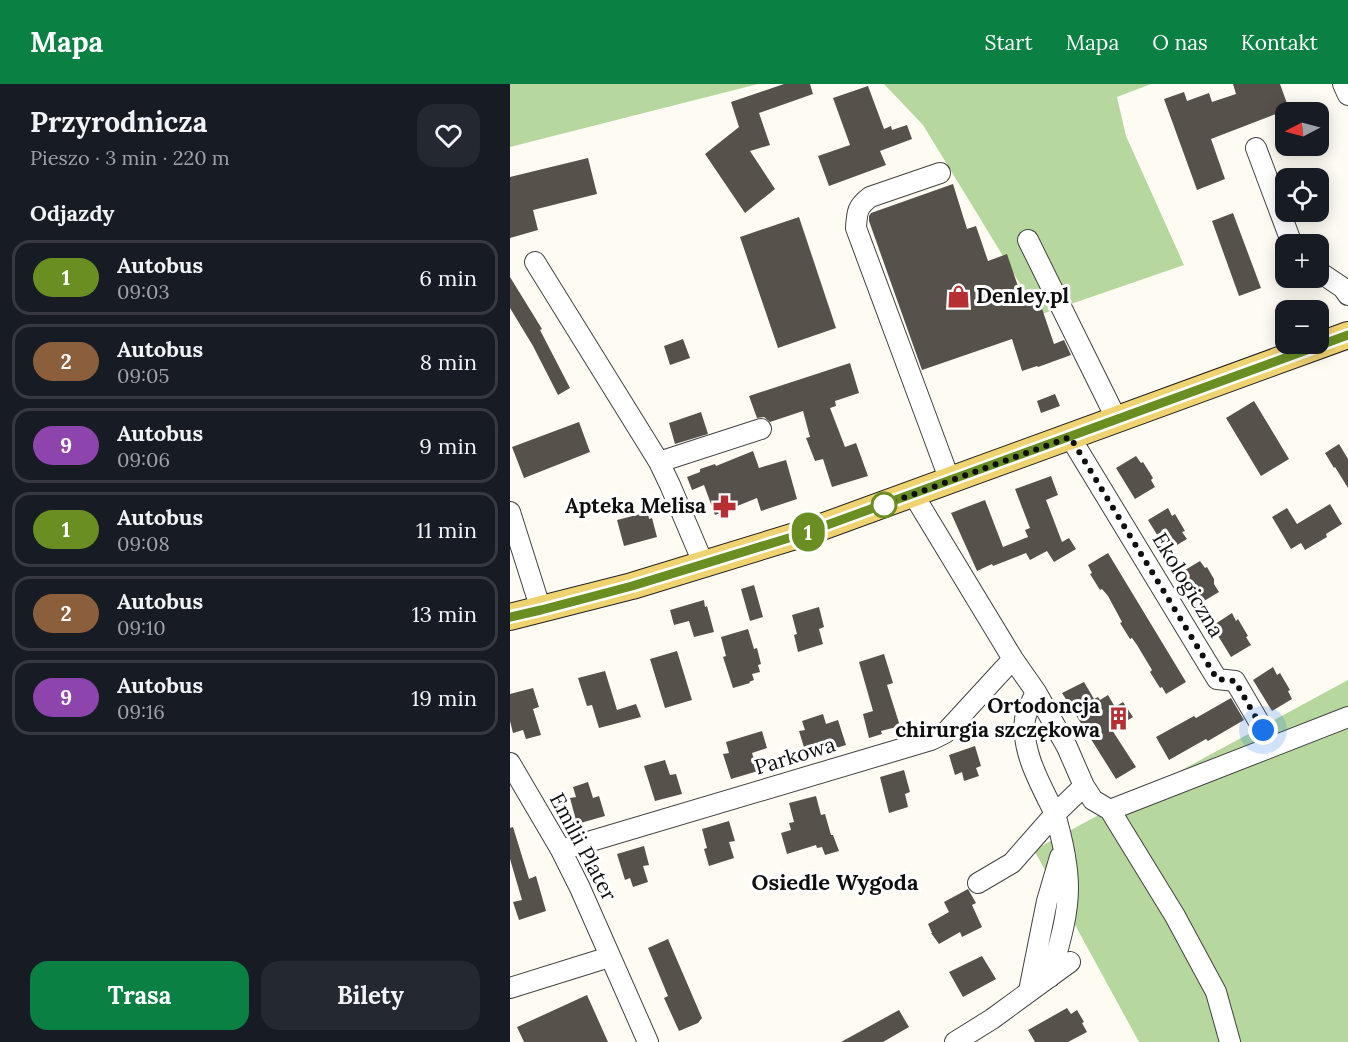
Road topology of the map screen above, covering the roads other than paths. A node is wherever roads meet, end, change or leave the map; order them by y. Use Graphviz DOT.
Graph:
graph roads {
  1 [pos="1343,84"];
  2 [pos="1348,95"];
  3 [pos="1256,148"];
  4 [pos="940,173"];
  5 [pos="1288,234"];
  6 [pos="1028,240"];
  7 [pos="535,262"];
  8 [pos="1329,278"];
  9 [pos="1348,295"];
  10 [pos="1348,335"];
  11 [pos="1117,420"];
  12 [pos="761,429"];
  13 [pos="1070,437"];
  14 [pos="659,462"];
  15 [pos="950,481"];
  16 [pos="913,494"];
  17 [pos="510,512"];
  18 [pos="704,565"];
  19 [pos="541,610"];
  20 [pos="510,617"];
  21 [pos="1013,658"];
  22 [pos="1036,692"];
  23 [pos="1348,717"];
  24 [pos="1273,746"];
  25 [pos="510,763"];
  26 [pos="1084,786"];
  27 [pos="1110,810"];
  28 [pos="1055,814"];
  29 [pos="1063,844"];
  30 [pos="561,850"];
  31 [pos="978,883"];
  32 [pos="609,955"];
  33 [pos="1070,963"];
  34 [pos="1050,976"];
  35 [pos="510,988"];
  36 [pos="1029,991"];
  37 [pos="648,1042"];
  38 [pos="955,1042"];
  39 [pos="1230,1042"];
  1 -- 2 [label="street"];
  3 -- 5 [label="street"];
  4 -- 15 [label="street"];
  6 -- 11 [label="street"];
  7 -- 14 [label="street"];
  8 -- 9 [label="street"];
  10 -- 11 [label="main road"];
  11 -- 13 [label="main road"];
  12 -- 14 [label="street"];
  13 -- 15 [label="main road"];
  13 -- 24 [label="street, Ekologiczna"];
  14 -- 18 [label="street"];
  15 -- 16 [label="main road"];
  16 -- 18 [label="main road"];
  16 -- 21 [label="street"];
  17 -- 19 [label="street"];
  18 -- 19 [label="main road"];
  19 -- 20 [label="main road"];
  21 -- 22 [label="street"];
  21 -- 30 [label="street, Parkowa"];
  22 -- 26 [label="street"];
  22 -- 28 [label="street"];
  23 -- 24 [label="street"];
  24 -- 27 [label="street"];
  25 -- 30 [label="street, Emilii Plater"];
  26 -- 27 [label="street"];
  26 -- 28 [label="street"];
  27 -- 39 [label="street"];
  28 -- 29 [label="street"];
  28 -- 31 [label="street"];
  29 -- 34 [label="street"];
  29 -- 36 [label="street"];
  30 -- 32 [label="street, Emilii Plater"];
  32 -- 35 [label="street"];
  32 -- 37 [label="street, Emilii Plater"];
  33 -- 34 [label="street"];
  34 -- 36 [label="street"];
  36 -- 38 [label="street"];
}
